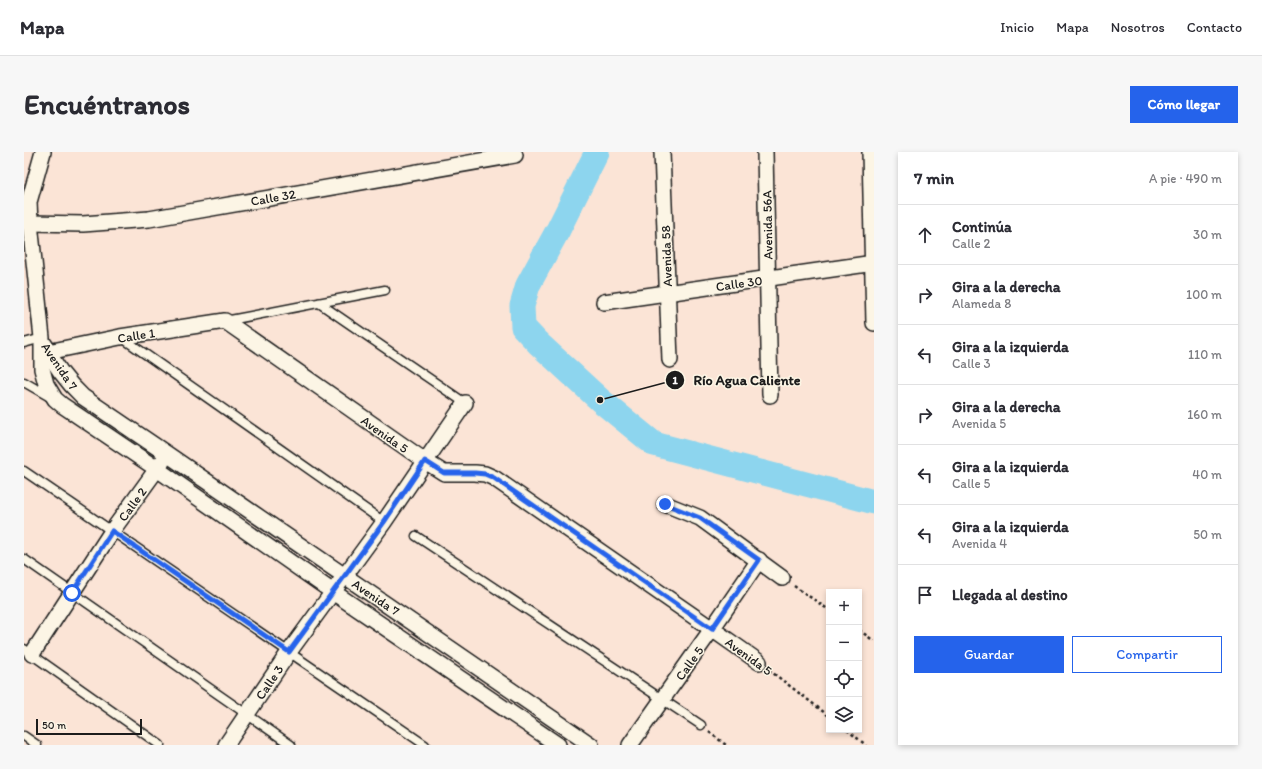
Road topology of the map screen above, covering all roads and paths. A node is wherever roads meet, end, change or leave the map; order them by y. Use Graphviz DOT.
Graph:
graph roads {
  1 [pos="43,152"];
  2 [pos="662,152"];
  3 [pos="765,152"];
  4 [pos="870,152"];
  5 [pos="515,155"];
  6 [pos="27,203"];
  7 [pos="30,223"];
  8 [pos="874,263"];
  9 [pos="768,278"];
  10 [pos="385,290"];
  11 [pos="668,293"];
  12 [pos="604,302"];
  13 [pos="319,303"];
  14 [pos="225,321"];
  15 [pos="874,323"];
  16 [pos="120,337"];
  17 [pos="42,338"];
  18 [pos="24,343"];
  19 [pos="48,352"];
  20 [pos="670,360"];
  21 [pos="24,382"];
  22 [pos="770,395"];
  23 [pos="55,399"];
  24 [pos="464,403"];
  25 [pos="168,454"];
  26 [pos="425,461"];
  27 [pos="157,469"];
  28 [pos="24,471"];
  29 [pos="665,504"];
  30 [pos="384,522"];
  31 [pos="112,531"];
  32 [pos="416,536"];
  33 [pos="24,559"];
  34 [pos="759,560"];
  35 [pos="344,575"];
  36 [pos="782,578"];
  37 [pos="333,592"];
  38 [pos="72,593"];
  39 [pos="826,608"];
  40 [pos="712,629"];
  41 [pos="862,632"];
  42 [pos="874,640"];
  43 [pos="28,652"];
  44 [pos="289,652"];
  45 [pos="759,662"];
  46 [pos="662,700"];
  47 [pos="826,714"];
  48 [pos="247,715"];
  49 [pos="700,725"];
  50 [pos="851,733"];
  51 [pos="24,736"];
  52 [pos="37,745"];
  53 [pos="160,745"];
  54 [pos="226,745"];
  55 [pos="291,745"];
  56 [pos="425,745"];
  57 [pos="558,745"];
  58 [pos="591,745"];
  59 [pos="630,745"];
  60 [pos="726,745"];
  61 [pos="866,745"];
  1 -- 6 [label="street"];
  2 -- 11 [label="street, Avenida 58"];
  3 -- 9 [label="street, Avenida 56A"];
  4 -- 8 [label="street"];
  5 -- 7 [label="street, Calle 32"];
  6 -- 7 [label="street"];
  7 -- 17 [label="street"];
  8 -- 9 [label="street, Calle 30"];
  8 -- 15 [label="street"];
  9 -- 11 [label="street, Calle 30"];
  9 -- 22 [label="street, Avenida 56A"];
  10 -- 13 [label="lane"];
  11 -- 12 [label="street, Calle 30"];
  11 -- 20 [label="street, Avenida 58"];
  13 -- 14 [label="lane"];
  13 -- 24 [label="lane"];
  14 -- 16 [label="street, Calle 1"];
  14 -- 26 [label="street, Avenida 5"];
  16 -- 19 [label="street, Calle 1"];
  16 -- 30 [label="lane"];
  17 -- 18 [label="lane"];
  17 -- 19 [label="street, Avenida 7"];
  17 -- 23 [label="street, Avenida 7"];
  19 -- 25 [label="street, Avenida 7"];
  21 -- 23 [label="lane"];
  23 -- 27 [label="street, Avenida 7"];
  24 -- 26 [label="street, Calle 3"];
  25 -- 27 [label="street, Calle 2"];
  25 -- 35 [label="street, Avenida 7"];
  26 -- 30 [label="street, Calle 3"];
  26 -- 40 [label="street, Avenida 5"];
  27 -- 31 [label="street, Calle 2"];
  27 -- 37 [label="street, Avenida 7"];
  28 -- 31 [label="lane"];
  29 -- 34 [label="street"];
  30 -- 35 [label="street, Calle 3"];
  31 -- 38 [label="street, Calle 2"];
  31 -- 44 [label="lane"];
  32 -- 46 [label="lane"];
  33 -- 38 [label="lane"];
  34 -- 36 [label="street"];
  34 -- 40 [label="street, Calle 5"];
  35 -- 37 [label="street, Calle 3"];
  35 -- 58 [label="street, Avenida 7"];
  36 -- 39 [label="path"];
  37 -- 44 [label="street, Calle 3"];
  37 -- 57 [label="street, Avenida 7"];
  38 -- 43 [label="street, Calle 2"];
  38 -- 48 [label="lane"];
  40 -- 45 [label="street, Avenida 5"];
  40 -- 46 [label="street, Calle 5"];
  41 -- 42 [label="path"];
  43 -- 53 [label="lane"];
  44 -- 48 [label="street, Calle 3"];
  44 -- 56 [label="lane"];
  45 -- 47 [label="path, Avenida 5"];
  46 -- 49 [label="lane"];
  46 -- 59 [label="street, Calle 5"];
  48 -- 54 [label="street, Calle 3"];
  48 -- 55 [label="lane"];
  49 -- 60 [label="path"];
  50 -- 61 [label="path"];
  51 -- 52 [label="lane"];
}
